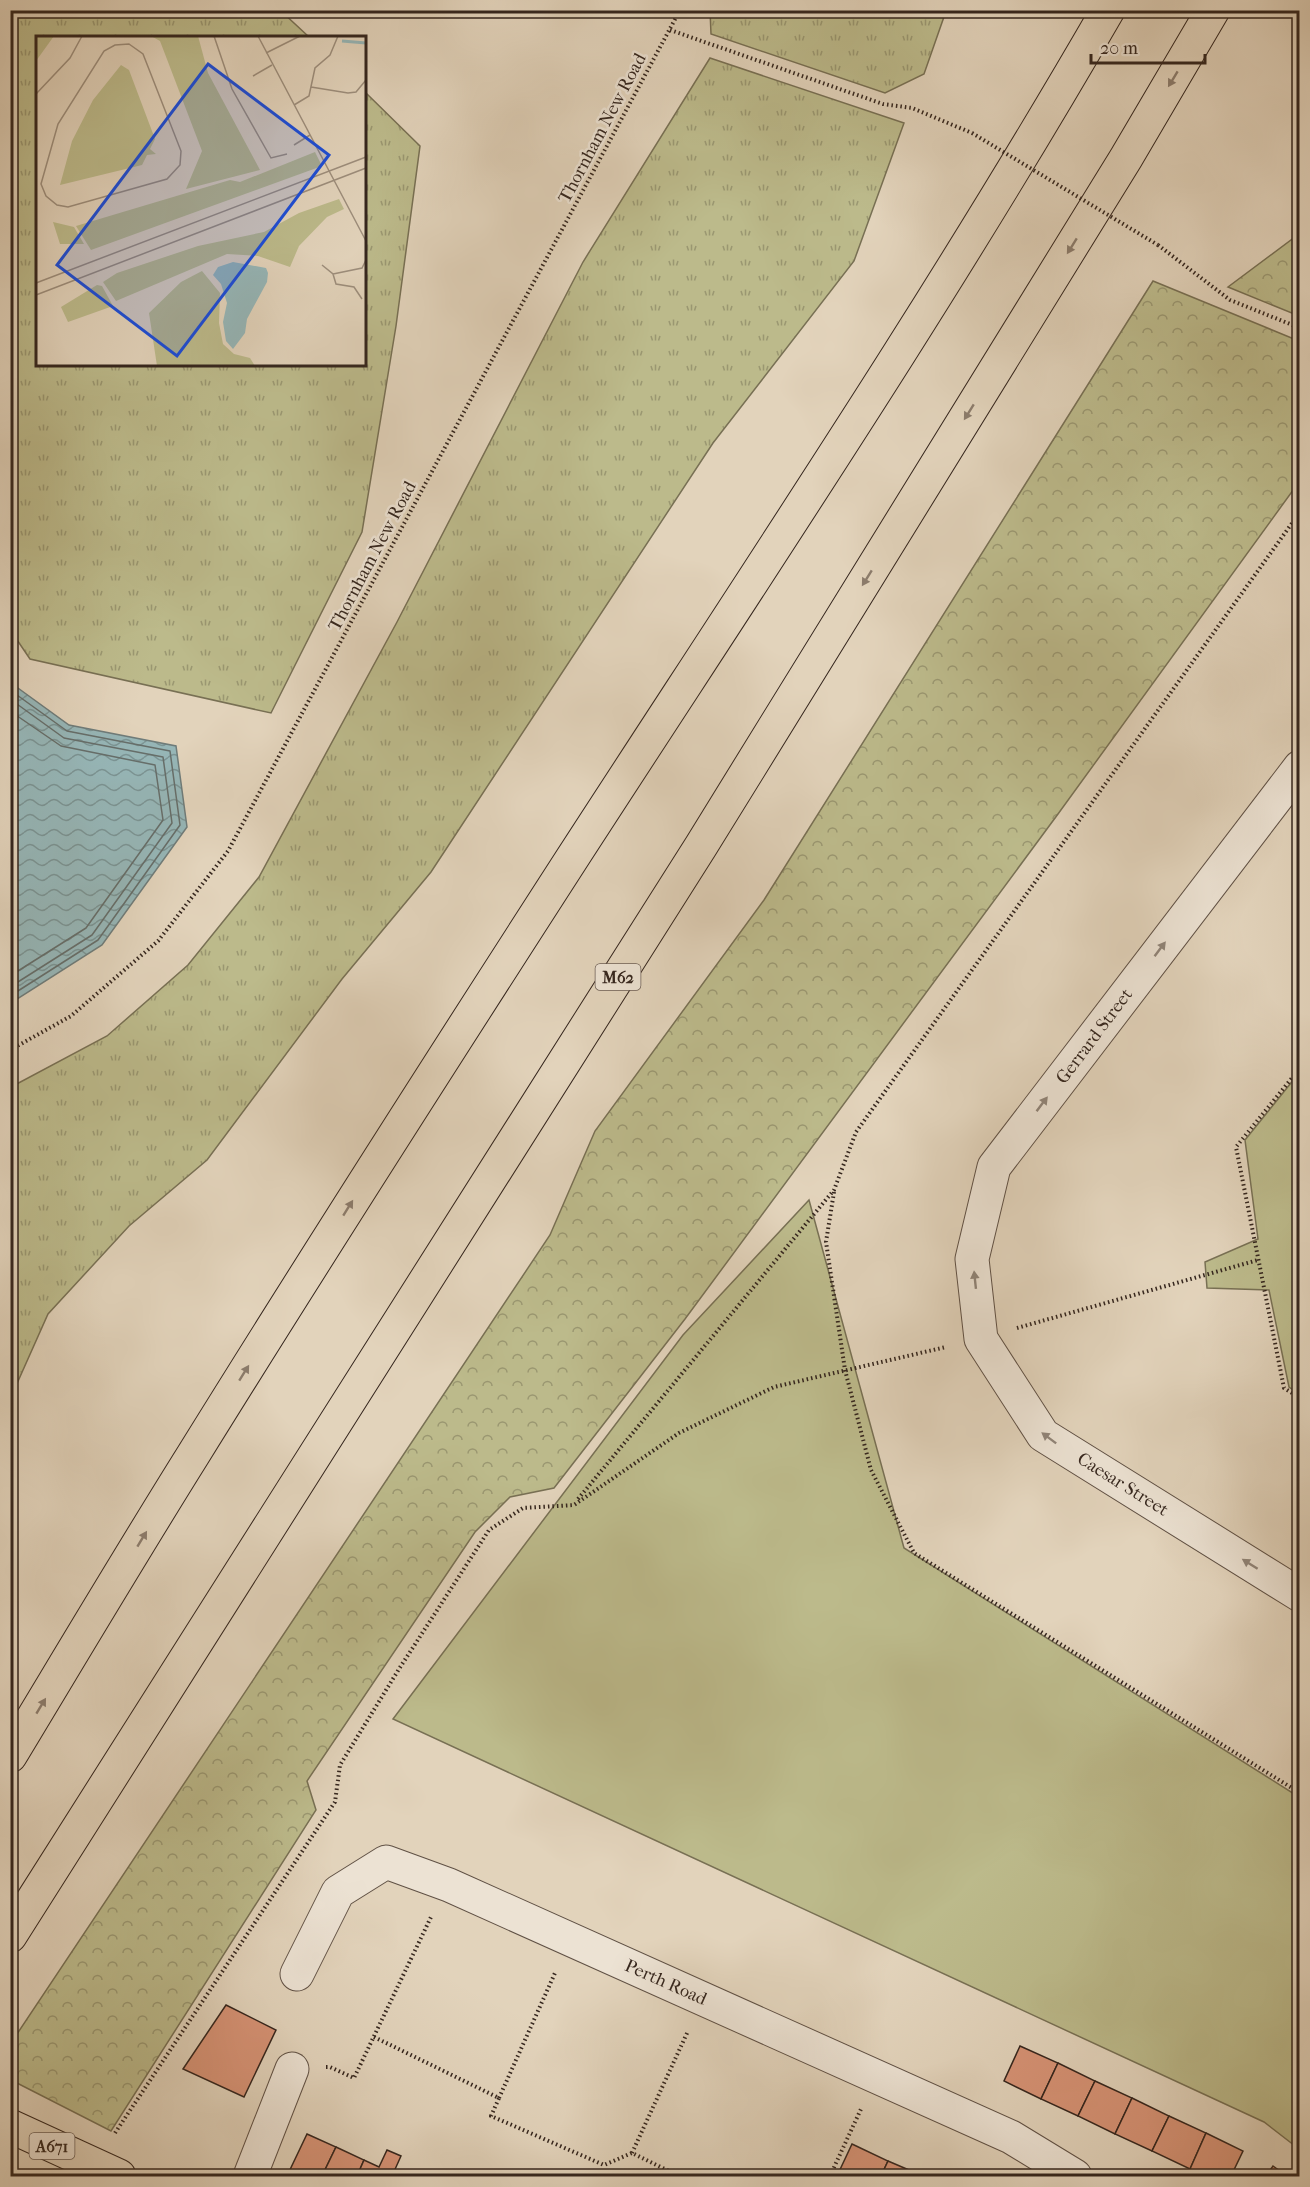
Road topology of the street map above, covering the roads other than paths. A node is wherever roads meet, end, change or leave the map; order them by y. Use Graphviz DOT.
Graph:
graph roads {
  1 [pos="1108,10"];
  2 [pos="1213,10"];
  3 [pos="1299,766"];
  4 [pos="981,1339"];
  5 [pos="1299,1595"];
  6 [pos="10,1756"];
  7 [pos="10,1936"];
  8 [pos="297,1974"];
  9 [pos="292,2069"];
  10 [pos="10,2126"];
  11 [pos="106,2171"];
  12 [pos="250,2176"];
  13 [pos="1075,2176"];
  6 -- 1 [label="main road, one-way"];
  2 -- 7 [label="main road, M62, one-way"];
  4 -- 3 [label="street, Gerrard Street, one-way"];
  5 -- 4 [label="street, Caesar Street, one-way"];
  8 -- 13 [label="street, Perth Road"];
  9 -- 12 [label="street"];
  10 -- 11 [label="main road, A671"];
}
